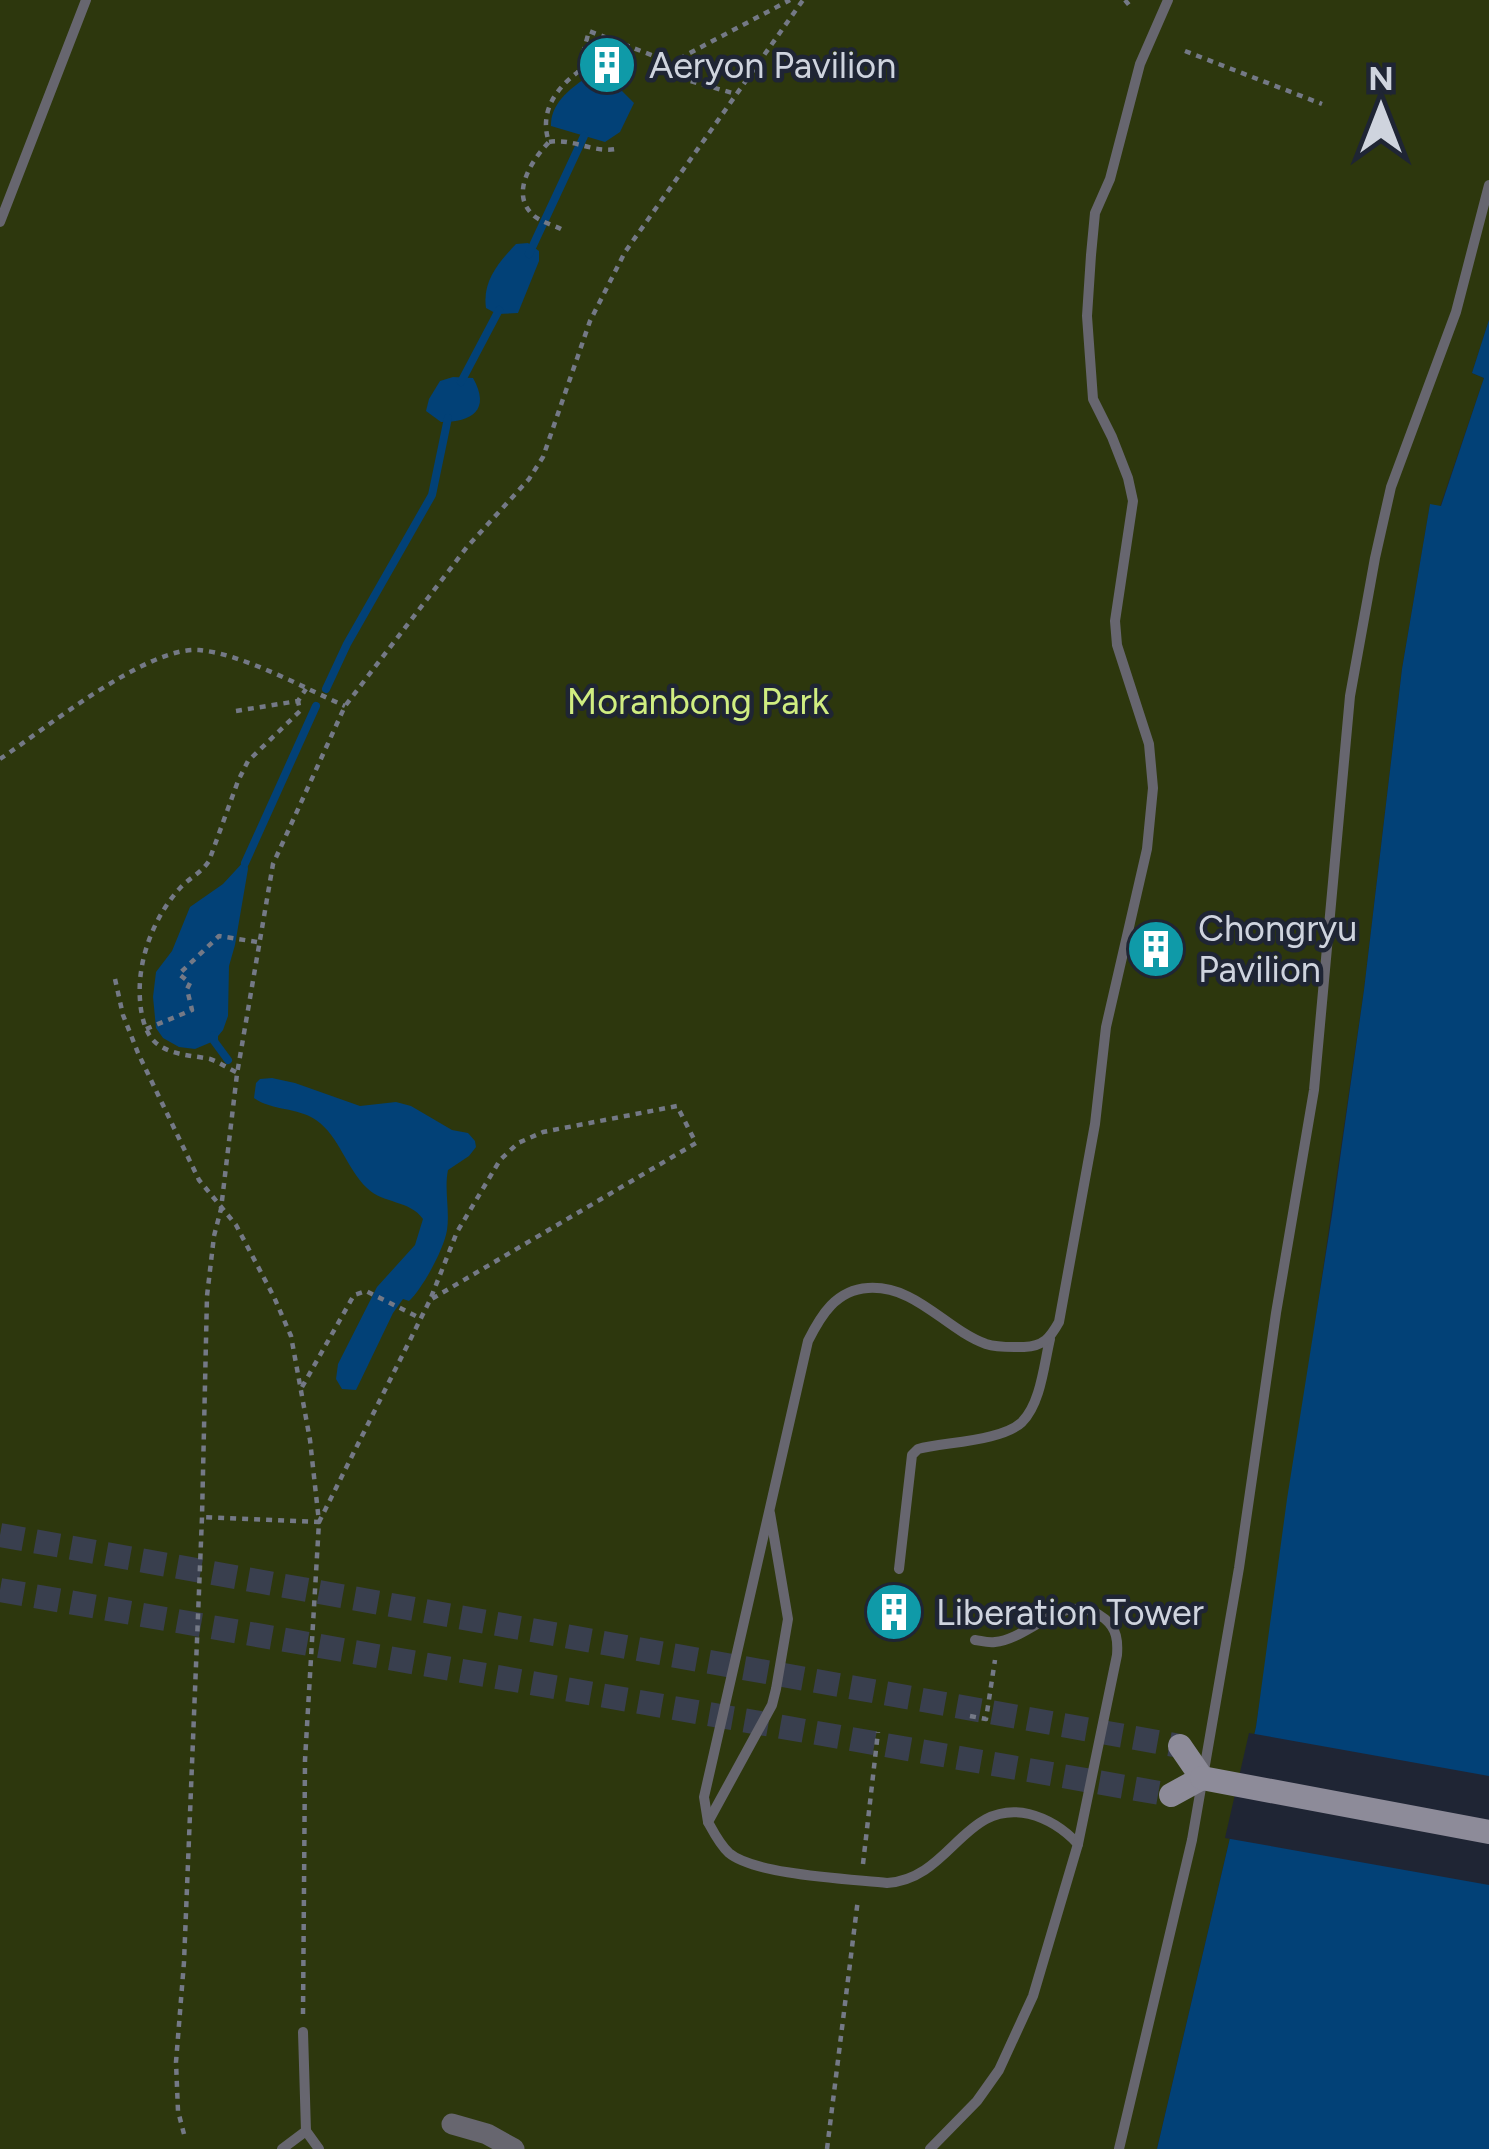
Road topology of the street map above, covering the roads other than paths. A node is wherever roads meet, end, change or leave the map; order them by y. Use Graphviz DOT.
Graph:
graph roads {
  1 [pos="86,0"];
  2 [pos="1168,0"];
  3 [pos="1489,185"];
  4 [pos="0,222"];
  5 [pos="1050,1339"];
  6 [pos="769,1508"];
  7 [pos="899,1569"];
  8 [pos="975,1640"];
  9 [pos="1180,1746"];
  10 [pos="1202,1778"];
  11 [pos="1171,1795"];
  12 [pos="708,1822"];
  13 [pos="1489,1832"];
  14 [pos="1078,1844"];
  15 [pos="303,2032"];
  16 [pos="306,2131"];
  17 [pos="282,2149"];
  18 [pos="319,2149"];
  19 [pos="479,2149"];
  20 [pos="514,2149"];
  21 [pos="930,2149"];
  22 [pos="1119,2149"];
  1 -- 4 [label="lane"];
  2 -- 5 [label="lane"];
  3 -- 22 [label="lane"];
  5 -- 6 [label="lane"];
  5 -- 7 [label="lane"];
  6 -- 12 [label="lane"];
  6 -- 12 [label="lane"];
  8 -- 14 [label="lane"];
  9 -- 10 [label="main road"];
  10 -- 11 [label="main road"];
  10 -- 13 [label="main road, bridge"];
  12 -- 14 [label="lane"];
  14 -- 21 [label="lane"];
  15 -- 16 [label="lane"];
  16 -- 17 [label="lane"];
  16 -- 18 [label="lane"];
  19 -- 20 [label="street"];
}
